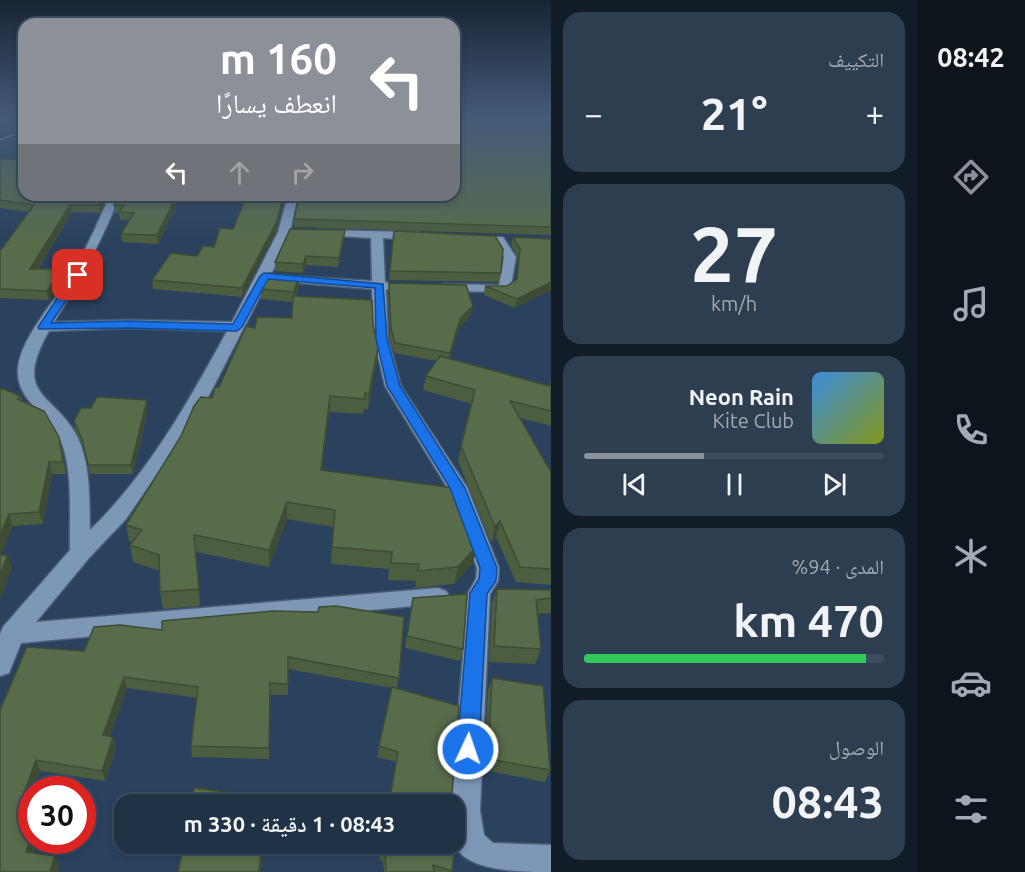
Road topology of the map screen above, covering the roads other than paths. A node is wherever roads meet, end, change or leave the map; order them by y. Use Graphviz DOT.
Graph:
graph roads {
  1 [pos="111,201"];
  2 [pos="293,201"];
  3 [pos="295,232"];
  4 [pos="377,234"];
  5 [pos="433,236"];
  6 [pos="499,239"];
  7 [pos="264,276"];
  8 [pos="380,286"];
  9 [pos="399,286"];
  10 [pos="429,288"];
  11 [pos="43,327"];
  12 [pos="237,327"];
  13 [pos="81,552"];
  14 [pos="511,592"];
  15 [pos="479,593"];
  16 [pos="12,634"];
  17 [pos="0,665"];
  18 [pos="551,861"];
  1 -- 11 [label="street"];
  2 -- 3 [label="street"];
  3 -- 4 [label="street"];
  3 -- 7 [label="street"];
  4 -- 5 [label="street"];
  4 -- 8 [label="street"];
  6 -- 10 [label="street"];
  7 -- 8 [label="street"];
  7 -- 12 [label="street"];
  8 -- 9 [label="street"];
  8 -- 15 [label="street"];
  11 -- 12 [label="street"];
  11 -- 13 [label="street"];
  12 -- 13 [label="street"];
  13 -- 16 [label="street"];
  14 -- 15 [label="street"];
  15 -- 16 [label="street"];
  15 -- 18 [label="street"];
  16 -- 17 [label="street"];
}
